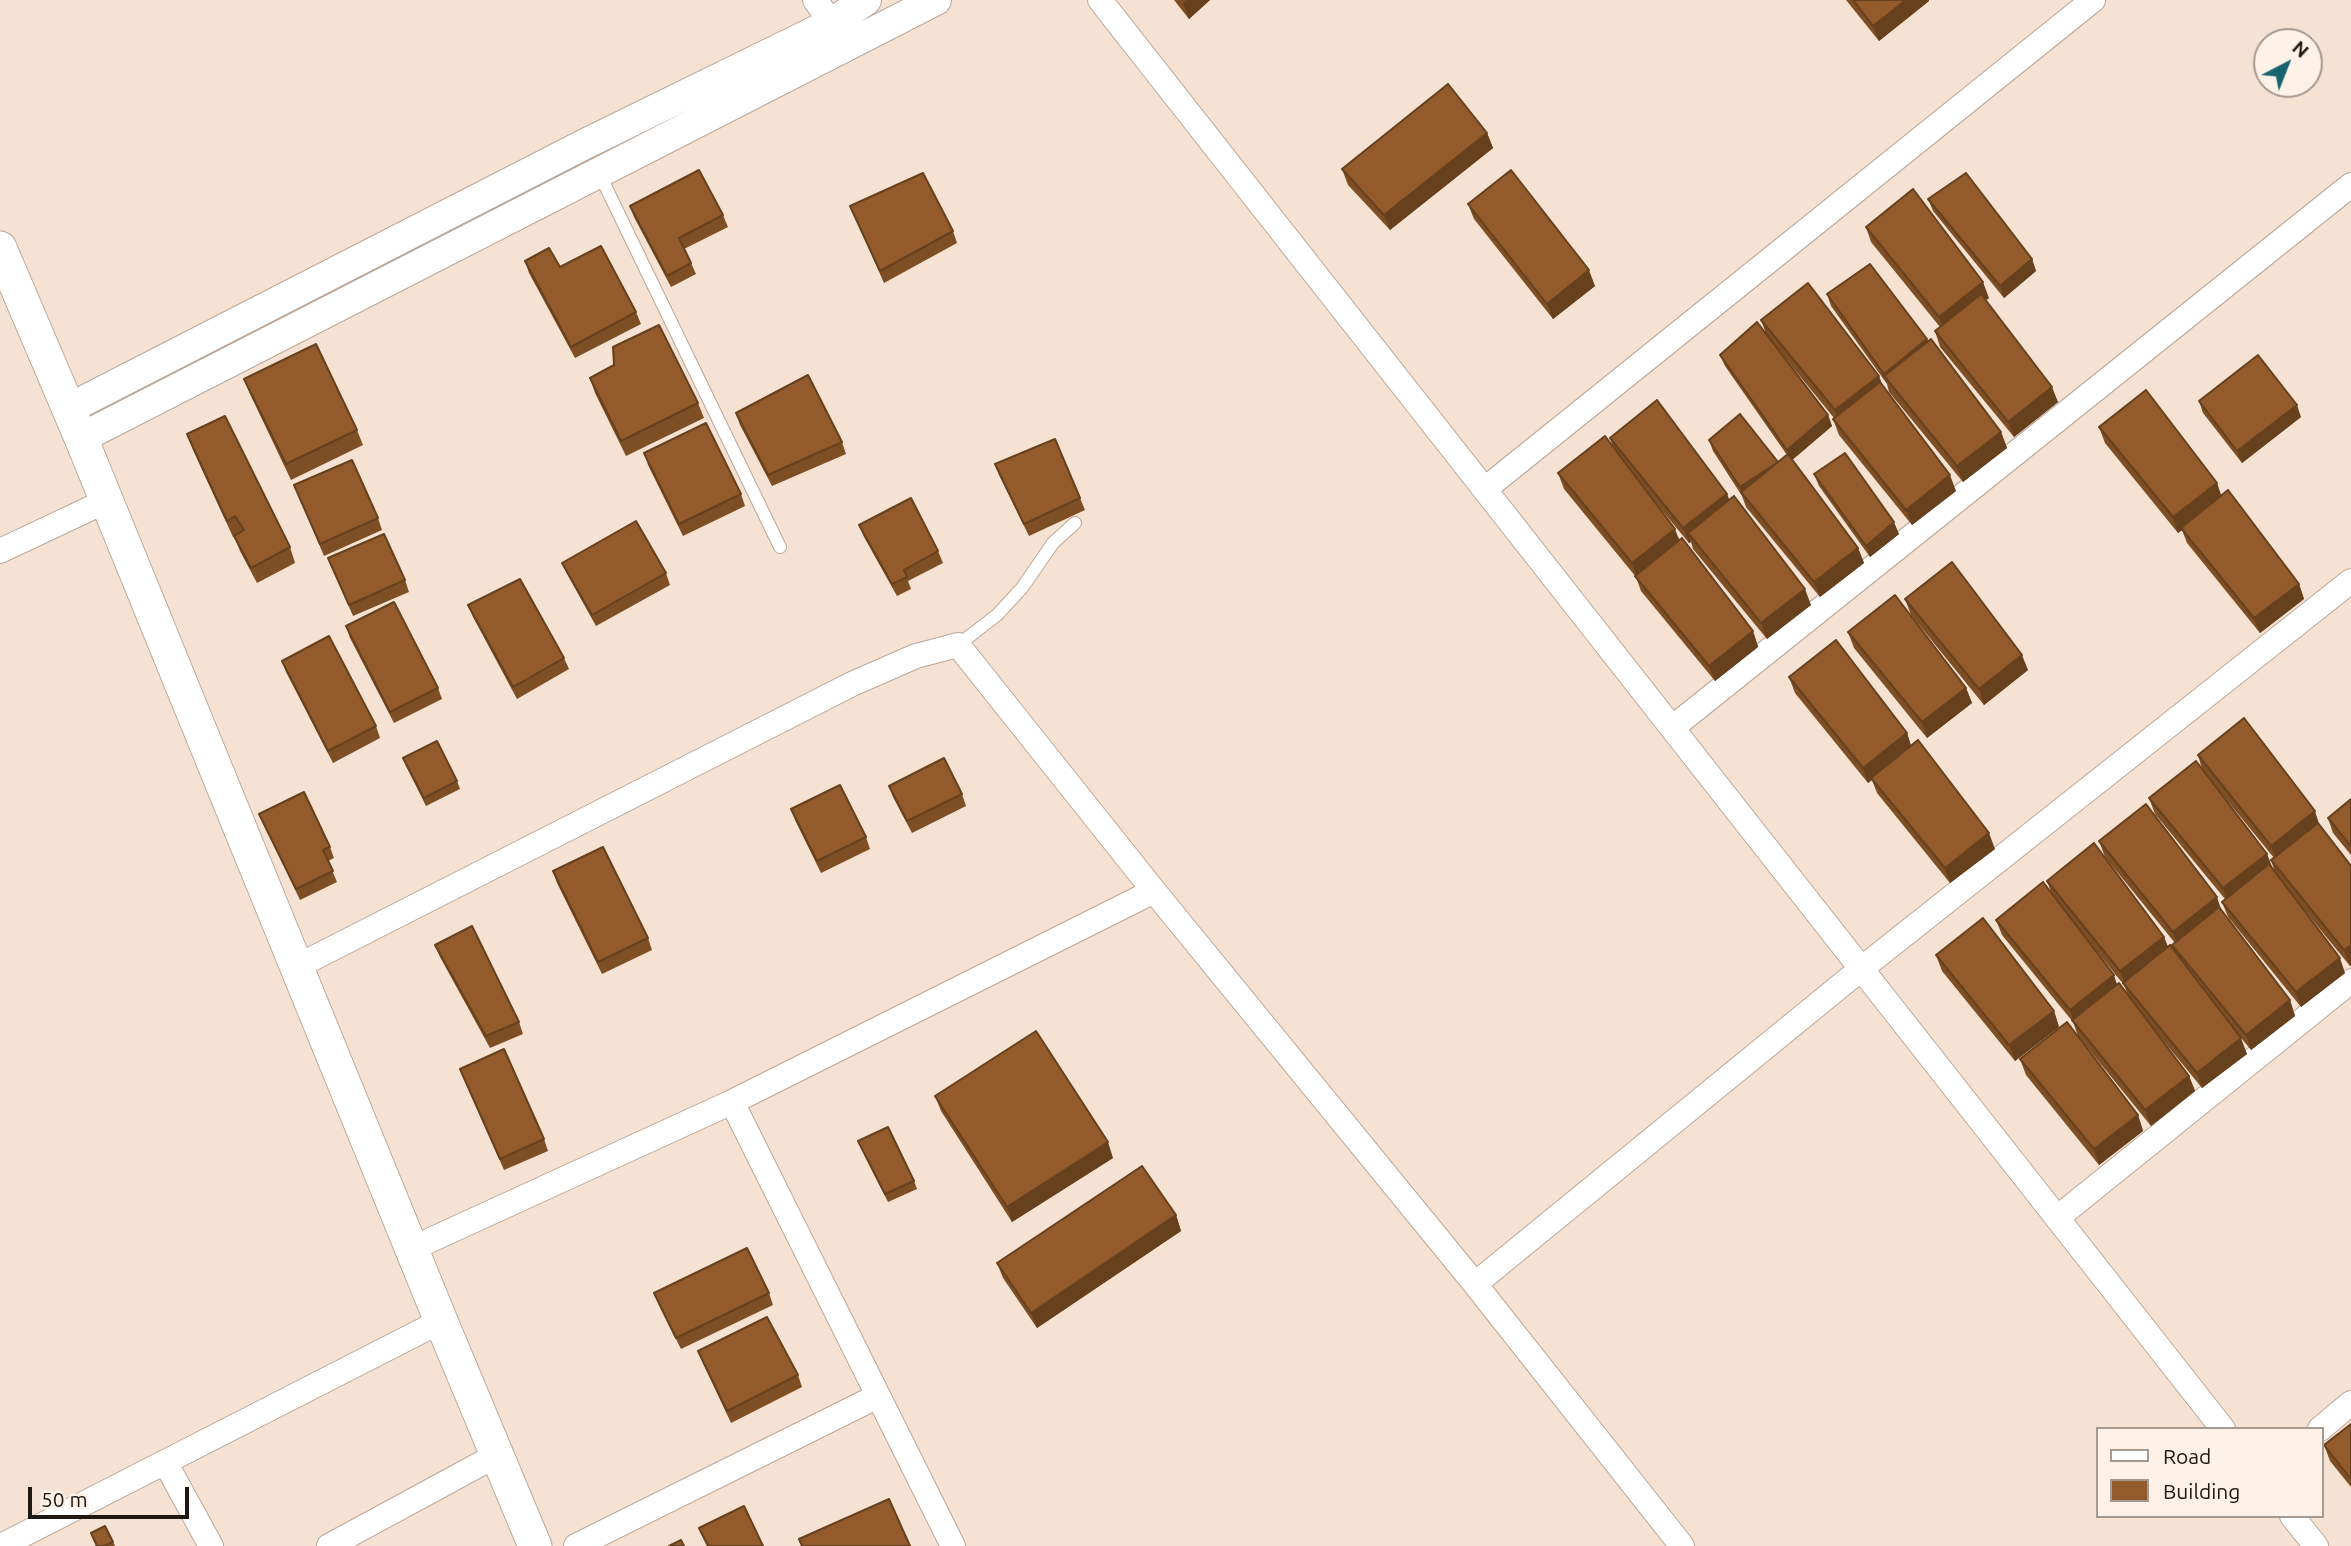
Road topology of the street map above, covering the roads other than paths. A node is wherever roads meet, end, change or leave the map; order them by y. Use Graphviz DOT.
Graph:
graph roads {
  1 [pos="866,0"];
  2 [pos="936,0"];
  3 [pos="1100,0"];
  4 [pos="2093,0"];
  5 [pos="824,11"];
  6 [pos="599,173"];
  7 [pos="2351,185"];
  8 [pos="0,248"];
  9 [pos="75,424"];
  10 [pos="1485,489"];
  11 [pos="107,502"];
  12 [pos="1074,523"];
  13 [pos="780,547"];
  14 [pos="0,551"];
  15 [pos="2351,581"];
  16 [pos="958,645"];
  17 [pos="1672,728"];
  18 [pos="1154,891"];
  19 [pos="296,967"];
  20 [pos="1861,969"];
  21 [pos="2351,981"];
  22 [pos="732,1102"];
  23 [pos="2057,1218"];
  24 [pos="411,1249"];
  25 [pos="1475,1284"];
  26 [pos="441,1321"];
  27 [pos="878,1396"];
  28 [pos="2351,1404"];
  29 [pos="2221,1427"];
  30 [pos="2322,1427"];
  31 [pos="497,1455"];
  32 [pos="165,1462"];
  33 [pos="2294,1518"];
  34 [pos="1,1546"];
  35 [pos="211,1546"];
  36 [pos="329,1546"];
  37 [pos="536,1546"];
  38 [pos="576,1546"];
  39 [pos="953,1546"];
  40 [pos="1682,1546"];
  41 [pos="2316,1546"];
  1 -- 5 [label="street"];
  2 -- 6 [label="street"];
  3 -- 10 [label="street"];
  4 -- 10 [label="street"];
  5 -- 9 [label="street"];
  6 -- 9 [label="street"];
  6 -- 13 [label="lane"];
  7 -- 17 [label="street"];
  8 -- 9 [label="main road"];
  9 -- 11 [label="main road"];
  10 -- 17 [label="street"];
  11 -- 14 [label="street"];
  11 -- 19 [label="main road"];
  12 -- 16 [label="lane"];
  15 -- 20 [label="street"];
  16 -- 18 [label="street"];
  16 -- 19 [label="street"];
  17 -- 20 [label="street"];
  18 -- 22 [label="street"];
  18 -- 25 [label="street"];
  19 -- 24 [label="main road"];
  20 -- 23 [label="street"];
  20 -- 25 [label="street"];
  21 -- 23 [label="street"];
  22 -- 24 [label="street"];
  22 -- 27 [label="street"];
  23 -- 29 [label="street"];
  24 -- 26 [label="main road"];
  25 -- 40 [label="street"];
  26 -- 31 [label="main road"];
  26 -- 32 [label="street"];
  27 -- 38 [label="street"];
  27 -- 39 [label="street"];
  28 -- 30 [label="street"];
  31 -- 36 [label="street"];
  31 -- 37 [label="main road"];
  32 -- 34 [label="street"];
  32 -- 35 [label="street"];
  33 -- 41 [label="street"];
}
